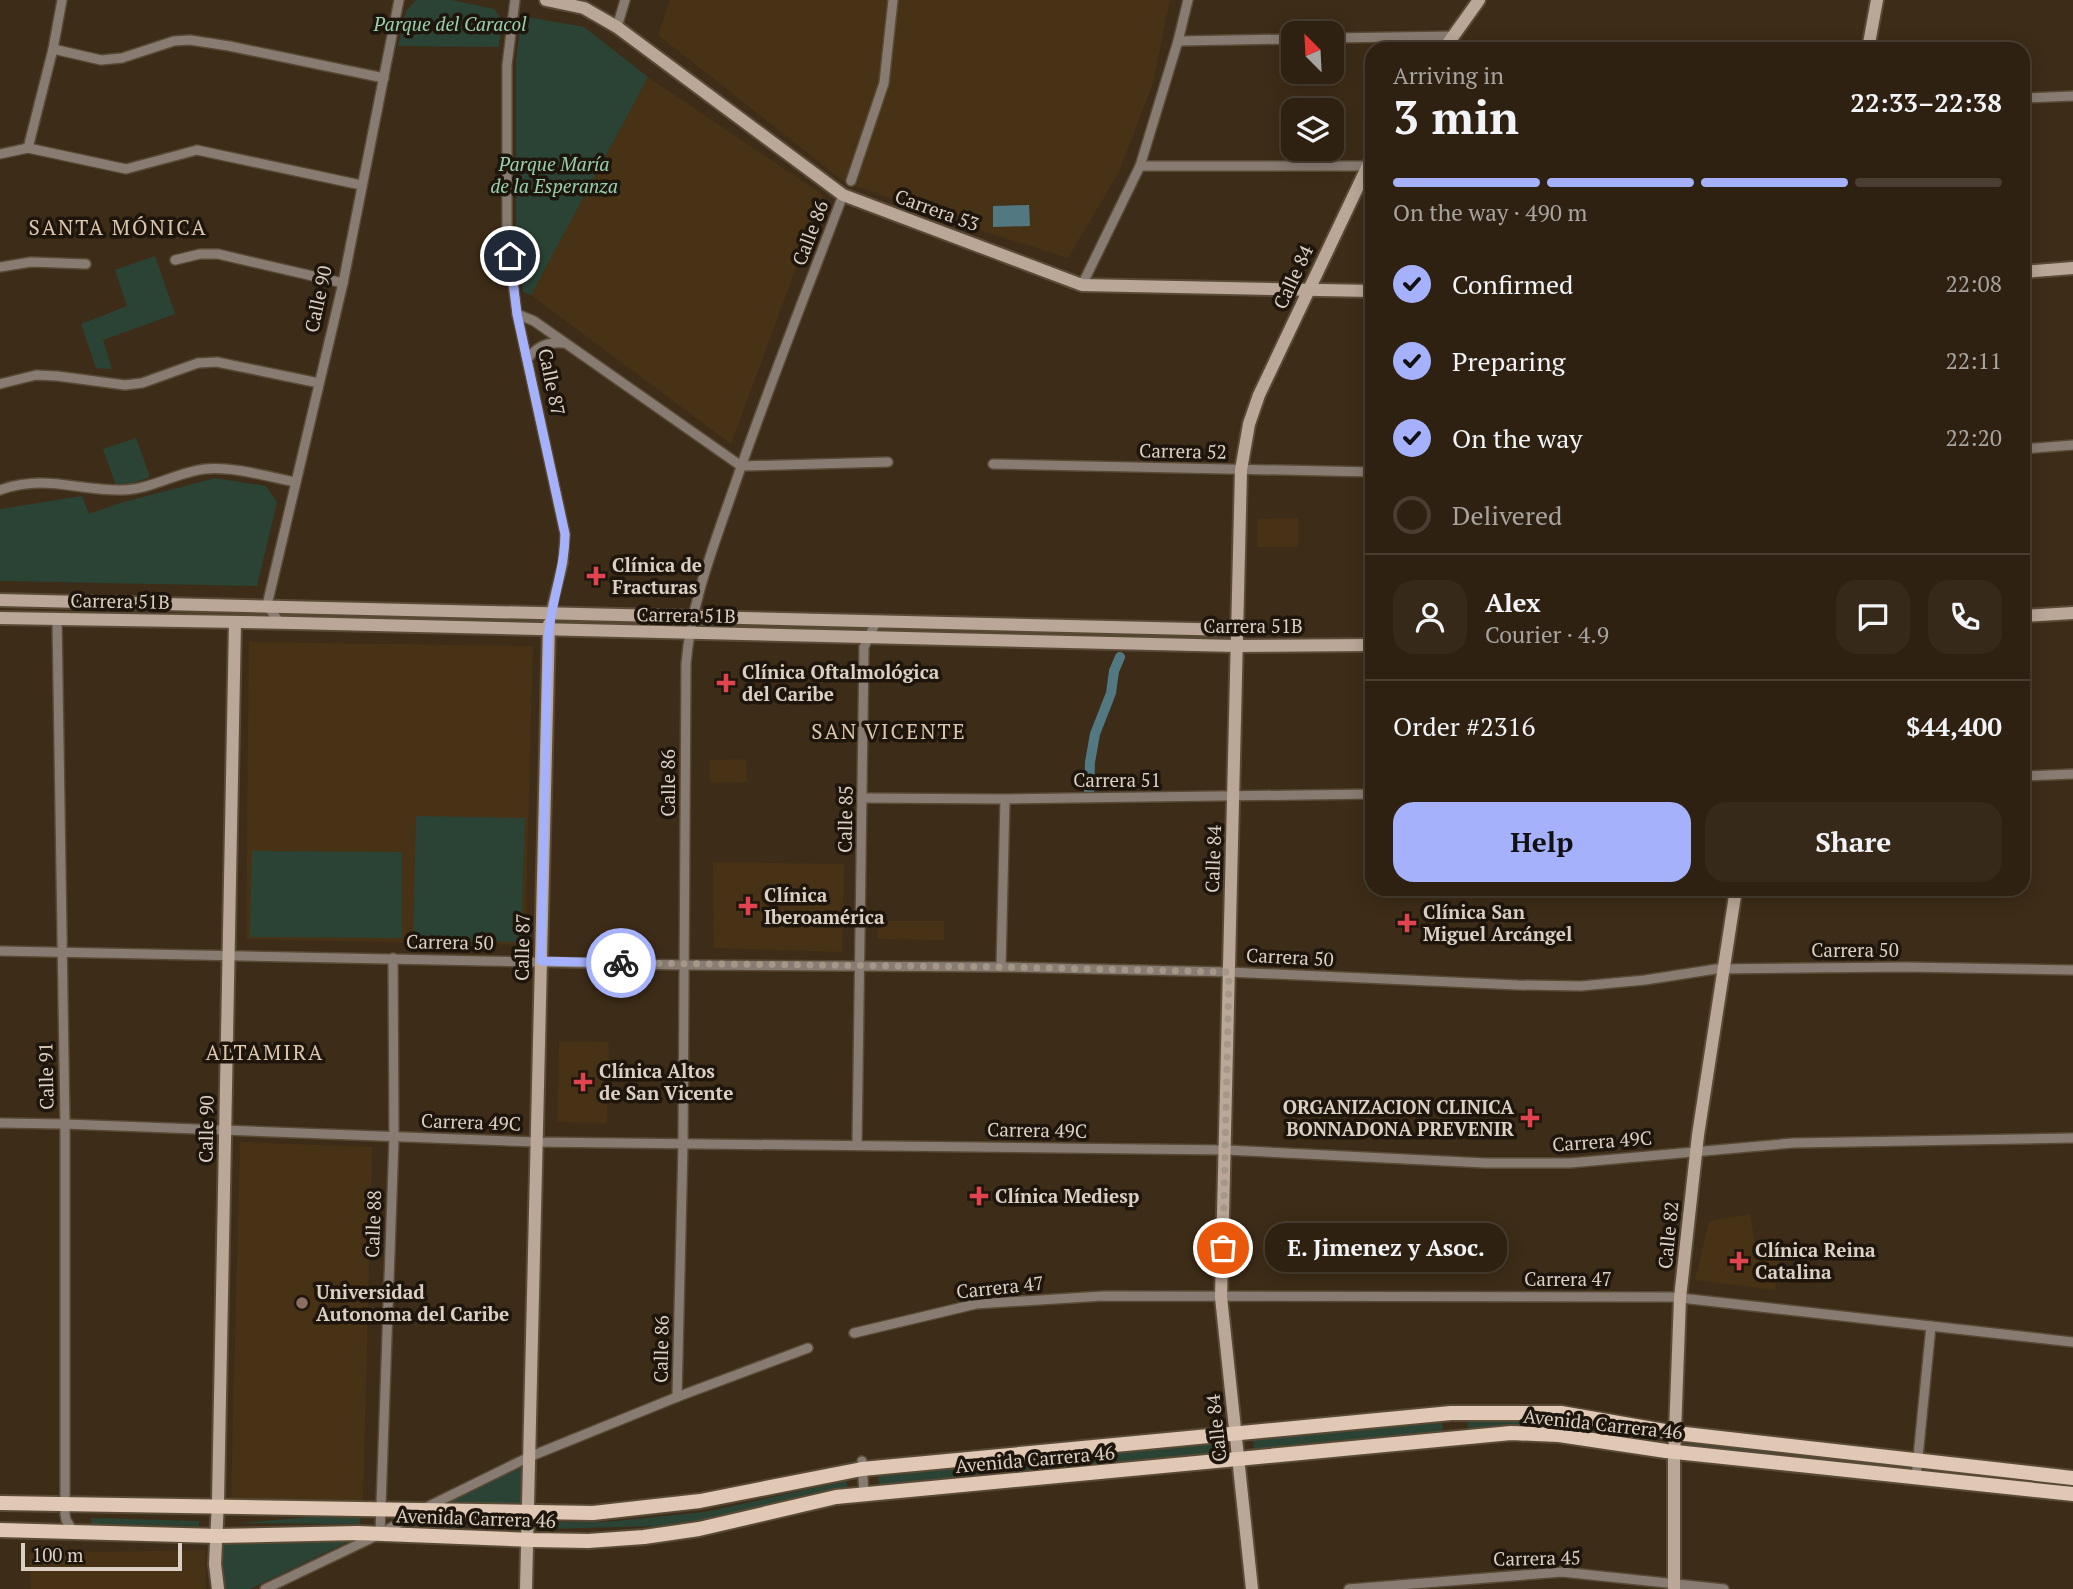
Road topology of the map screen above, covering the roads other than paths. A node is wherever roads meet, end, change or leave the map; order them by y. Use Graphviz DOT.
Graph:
graph roads {
  1 [pos="62,0"];
  2 [pos="399,0"];
  3 [pos="515,0"];
  4 [pos="546,0"];
  5 [pos="625,0"];
  6 [pos="893,0"];
  7 [pos="1188,0"];
  8 [pos="1479,0"];
  9 [pos="1877,0"];
  10 [pos="617,27"];
  11 [pos="1454,36"];
  12 [pos="1344,38"];
  13 [pos="1281,39"];
  14 [pos="1178,41"];
  15 [pos="1449,42"];
  16 [pos="1869,42"];
  17 [pos="52,49"];
  18 [pos="384,78"];
  19 [pos="2073,96"];
  20 [pos="2030,98"];
  21 [pos="27,148"];
  22 [pos="0,154"];
  23 [pos="1365,161"];
  24 [pos="1140,166"];
  25 [pos="1365,171"];
  26 [pos="851,181"];
  27 [pos="361,185"];
  28 [pos="843,195"];
  29 [pos="175,260"];
  30 [pos="86,264"];
  31 [pos="0,267"];
  32 [pos="2073,268"];
  33 [pos="2030,271"];
  34 [pos="343,283"];
  35 [pos="1082,285"];
  36 [pos="1308,289"];
  37 [pos="1365,291"];
  38 [pos="517,314"];
  39 [pos="563,343"];
  40 [pos="527,359"];
  41 [pos="319,383"];
  42 [pos="0,384"];
  43 [pos="2073,445"];
  44 [pos="2030,448"];
  45 [pos="888,462"];
  46 [pos="993,464"];
  47 [pos="741,466"];
  48 [pos="1241,470"];
  49 [pos="1365,472"];
  50 [pos="296,482"];
  51 [pos="0,490"];
  52 [pos="0,600"];
  53 [pos="267,605"];
  54 [pos="2073,613"];
  55 [pos="550,614"];
  56 [pos="2030,616"];
  57 [pos="0,618"];
  58 [pos="692,618"];
  59 [pos="57,619"];
  60 [pos="235,622"];
  61 [pos="876,622"];
  62 [pos="280,623"];
  63 [pos="1236,630"];
  64 [pos="549,631"];
  65 [pos="688,634"];
  66 [pos="868,639"];
  67 [pos="1365,645"];
  68 [pos="1236,646"];
  69 [pos="2073,774"];
  70 [pos="2030,776"];
  71 [pos="1365,794"];
  72 [pos="1234,796"];
  73 [pos="863,798"];
  74 [pos="1005,799"];
  75 [pos="1735,896"];
  76 [pos="0,951"];
  77 [pos="62,952"];
  78 [pos="229,955"];
  79 [pos="393,958"];
  80 [pos="541,961"];
  81 [pos="684,965"];
  82 [pos="860,966"];
  83 [pos="1000,967"];
  84 [pos="1724,969"];
  85 [pos="2073,970"];
  86 [pos="1229,972"];
  87 [pos="0,1123"];
  88 [pos="65,1124"];
  89 [pos="225,1129"];
  90 [pos="394,1138"];
  91 [pos="2073,1138"];
  92 [pos="536,1142"];
  93 [pos="683,1145"];
  94 [pos="857,1145"];
  95 [pos="1226,1150"];
  96 [pos="1696,1151"];
  97 [pos="1221,1297"];
  98 [pos="1680,1298"];
  99 [pos="1931,1326"];
  100 [pos="854,1333"];
  101 [pos="2073,1342"];
  102 [pos="808,1348"];
  103 [pos="677,1397"];
  104 [pos="1451,1413"];
  105 [pos="1676,1433"];
  106 [pos="1236,1434"];
  107 [pos="1452,1439"];
  108 [pos="1675,1452"];
  109 [pos="529,1457"];
  110 [pos="1238,1460"];
  111 [pos="1918,1460"];
  112 [pos="862,1465"];
  113 [pos="1916,1477"];
  114 [pos="2073,1478"];
  115 [pos="864,1494"];
  116 [pos="2073,1494"];
  117 [pos="0,1503"];
  118 [pos="65,1504"];
  119 [pos="218,1507"];
  120 [pos="380,1508"];
  121 [pos="421,1510"];
  122 [pos="528,1512"];
  123 [pos="0,1530"];
  124 [pos="74,1531"];
  125 [pos="380,1534"];
  126 [pos="218,1536"];
  127 [pos="527,1540"];
  128 [pos="1674,1586"];
  129 [pos="218,1589"];
  130 [pos="265,1589"];
  131 [pos="526,1589"];
  132 [pos="1252,1589"];
  133 [pos="1349,1589"];
  134 [pos="1724,1589"];
  1 -- 17 [label="street"];
  2 -- 18 [label="street, Calle 90"];
  3 -- 38 [label="street, Calle 87"];
  4 -- 10 [label="main road, Carrera 53"];
  5 -- 10 [label="street"];
  6 -- 26 [label="street"];
  7 -- 14 [label="street"];
  8 -- 11 [label="main road"];
  9 -- 16 [label="main road"];
  10 -- 28 [label="main road, Carrera 53"];
  11 -- 12 [label="street"];
  11 -- 15 [label="main road"];
  13 -- 14 [label="street"];
  14 -- 24 [label="street"];
  17 -- 18 [label="street"];
  17 -- 21 [label="street"];
  18 -- 27 [label="street, Calle 90"];
  19 -- 20 [label="street"];
  21 -- 22 [label="street"];
  21 -- 27 [label="street"];
  23 -- 24 [label="street"];
  24 -- 35 [label="street"];
  25 -- 36 [label="main road, Calle 84"];
  27 -- 34 [label="street, Calle 90"];
  28 -- 35 [label="main road, Carrera 53"];
  28 -- 47 [label="street, Calle 86"];
  29 -- 34 [label="street"];
  30 -- 31 [label="street"];
  32 -- 33 [label="main road"];
  34 -- 41 [label="street, Calle 90"];
  35 -- 36 [label="main road, Carrera 53"];
  36 -- 37 [label="main road, Carrera 53"];
  36 -- 48 [label="main road, Calle 84"];
  38 -- 39 [label="street"];
  38 -- 40 [label="street, Calle 87"];
  39 -- 40 [label="street"];
  39 -- 47 [label="street"];
  40 -- 55 [label="street, Calle 87"];
  41 -- 42 [label="street"];
  41 -- 50 [label="street, Calle 90"];
  43 -- 44 [label="street"];
  45 -- 47 [label="street"];
  46 -- 48 [label="street, Carrera 52"];
  47 -- 58 [label="street, Calle 86"];
  48 -- 49 [label="street, Carrera 52"];
  48 -- 63 [label="main road, Calle 84"];
  50 -- 51 [label="street"];
  50 -- 53 [label="street, Calle 90"];
  52 -- 53 [label="main road, Carrera 51B"];
  53 -- 55 [label="main road, Carrera 51B"];
  53 -- 60 [label="main road"];
  53 -- 62 [label="street"];
  54 -- 56 [label="main road"];
  55 -- 58 [label="main road, Carrera 51B"];
  55 -- 64 [label="main road, Calle 87"];
  57 -- 59 [label="main road, Carrera 51B"];
  58 -- 61 [label="main road, Carrera 51B"];
  58 -- 65 [label="street, Calle 86"];
  59 -- 60 [label="main road, Carrera 51B"];
  59 -- 77 [label="street, Calle 91"];
  60 -- 62 [label="main road, Carrera 51B"];
  60 -- 78 [label="main road, Calle 90"];
  61 -- 63 [label="main road, Carrera 51B"];
  61 -- 66 [label="street, Calle 85"];
  62 -- 64 [label="main road, Carrera 51B"];
  63 -- 68 [label="main road, Calle 84"];
  64 -- 65 [label="main road, Carrera 51B"];
  64 -- 80 [label="main road, Calle 87"];
  65 -- 66 [label="main road, Carrera 51B"];
  65 -- 81 [label="street, Calle 86"];
  66 -- 68 [label="main road, Carrera 51B"];
  66 -- 73 [label="street, Calle 85"];
  67 -- 68 [label="main road, Carrera 51B"];
  68 -- 72 [label="main road, Calle 84"];
  69 -- 70 [label="street"];
  71 -- 72 [label="street, Carrera 51"];
  72 -- 74 [label="street, Carrera 51"];
  72 -- 86 [label="main road, Calle 84"];
  73 -- 74 [label="street, Carrera 51"];
  73 -- 82 [label="street, Calle 85"];
  74 -- 83 [label="street"];
  75 -- 84 [label="main road, Calle 82"];
  76 -- 77 [label="street, Carrera 50"];
  77 -- 78 [label="street, Carrera 50"];
  77 -- 88 [label="street, Calle 91"];
  78 -- 79 [label="street, Carrera 50"];
  78 -- 89 [label="main road, Calle 90"];
  79 -- 80 [label="street, Carrera 50"];
  79 -- 90 [label="street, Calle 88"];
  80 -- 81 [label="street, Carrera 50"];
  80 -- 92 [label="main road, Calle 87"];
  81 -- 82 [label="street, Carrera 50"];
  81 -- 93 [label="street, Calle 86"];
  82 -- 83 [label="street, Carrera 50"];
  82 -- 94 [label="street, Calle 85"];
  83 -- 86 [label="street, Carrera 50"];
  84 -- 85 [label="street, Carrera 50"];
  84 -- 86 [label="street, Carrera 50"];
  84 -- 96 [label="main road, Calle 82"];
  86 -- 95 [label="main road, Calle 84"];
  87 -- 88 [label="street, Carrera 49C"];
  88 -- 89 [label="street, Carrera 49C"];
  88 -- 118 [label="street, Calle 91"];
  89 -- 90 [label="street, Carrera 49C"];
  89 -- 119 [label="main road, Calle 90"];
  90 -- 92 [label="street, Carrera 49C"];
  90 -- 120 [label="street, Calle 88"];
  91 -- 96 [label="street, Carrera 49C"];
  92 -- 93 [label="street, Carrera 49C"];
  92 -- 109 [label="main road, Calle 87"];
  93 -- 94 [label="street, Carrera 49C"];
  93 -- 103 [label="street, Calle 86"];
  94 -- 95 [label="street, Carrera 49C"];
  95 -- 96 [label="street, Carrera 49C"];
  95 -- 97 [label="main road, Calle 84"];
  96 -- 98 [label="main road, Calle 82"];
  97 -- 98 [label="street, Carrera 47"];
  97 -- 100 [label="street, Carrera 47"];
  97 -- 106 [label="main road, Calle 84"];
  98 -- 99 [label="street, Carrera 47"];
  98 -- 105 [label="main road, Calle 82"];
  99 -- 101 [label="street, Carrera 47"];
  99 -- 111 [label="street"];
  102 -- 103 [label="street"];
  103 -- 109 [label="street"];
  104 -- 105 [label="main road, Avenida Carrera 46"];
  104 -- 106 [label="main road, Avenida Carrera 46"];
  104 -- 107 [label="main road"];
  105 -- 108 [label="main road, Calle 82"];
  105 -- 111 [label="main road, Avenida Carrera 46"];
  106 -- 110 [label="main road, Calle 84"];
  106 -- 112 [label="main road, Avenida Carrera 46"];
  107 -- 108 [label="main road, Avenida Carrera 46"];
  107 -- 110 [label="main road, Avenida Carrera 46"];
  108 -- 113 [label="main road, Avenida Carrera 46"];
  108 -- 128 [label="main road, Calle 82"];
  109 -- 121 [label="street"];
  109 -- 122 [label="main road, Calle 87"];
  110 -- 115 [label="main road, Avenida Carrera 46"];
  110 -- 132 [label="main road, Calle 84"];
  111 -- 113 [label="street"];
  111 -- 114 [label="main road, Avenida Carrera 46"];
  112 -- 115 [label="street"];
  112 -- 122 [label="main road, Avenida Carrera 46"];
  113 -- 116 [label="main road, Avenida Carrera 46"];
  115 -- 127 [label="main road, Avenida Carrera 46"];
  117 -- 118 [label="main road, Avenida Carrera 46"];
  118 -- 119 [label="main road, Avenida Carrera 46"];
  118 -- 124 [label="street, Calle 91"];
  119 -- 120 [label="main road, Avenida Carrera 46"];
  119 -- 126 [label="main road, Calle 90"];
  120 -- 121 [label="main road, Avenida Carrera 46"];
  120 -- 125 [label="street, Calle 88"];
  121 -- 122 [label="main road, Avenida Carrera 46"];
  121 -- 125 [label="street"];
  122 -- 127 [label="main road, Calle 87"];
  123 -- 124 [label="main road, Avenida Carrera 46"];
  124 -- 126 [label="main road, Avenida Carrera 46"];
  125 -- 126 [label="main road, Avenida Carrera 46"];
  125 -- 127 [label="main road, Avenida Carrera 46"];
  125 -- 130 [label="street"];
  126 -- 129 [label="main road, Calle 90"];
  127 -- 131 [label="main road, Calle 87"];
  128 -- 133 [label="street, Carrera 45"];
  128 -- 134 [label="street, Carrera 45"];
}
